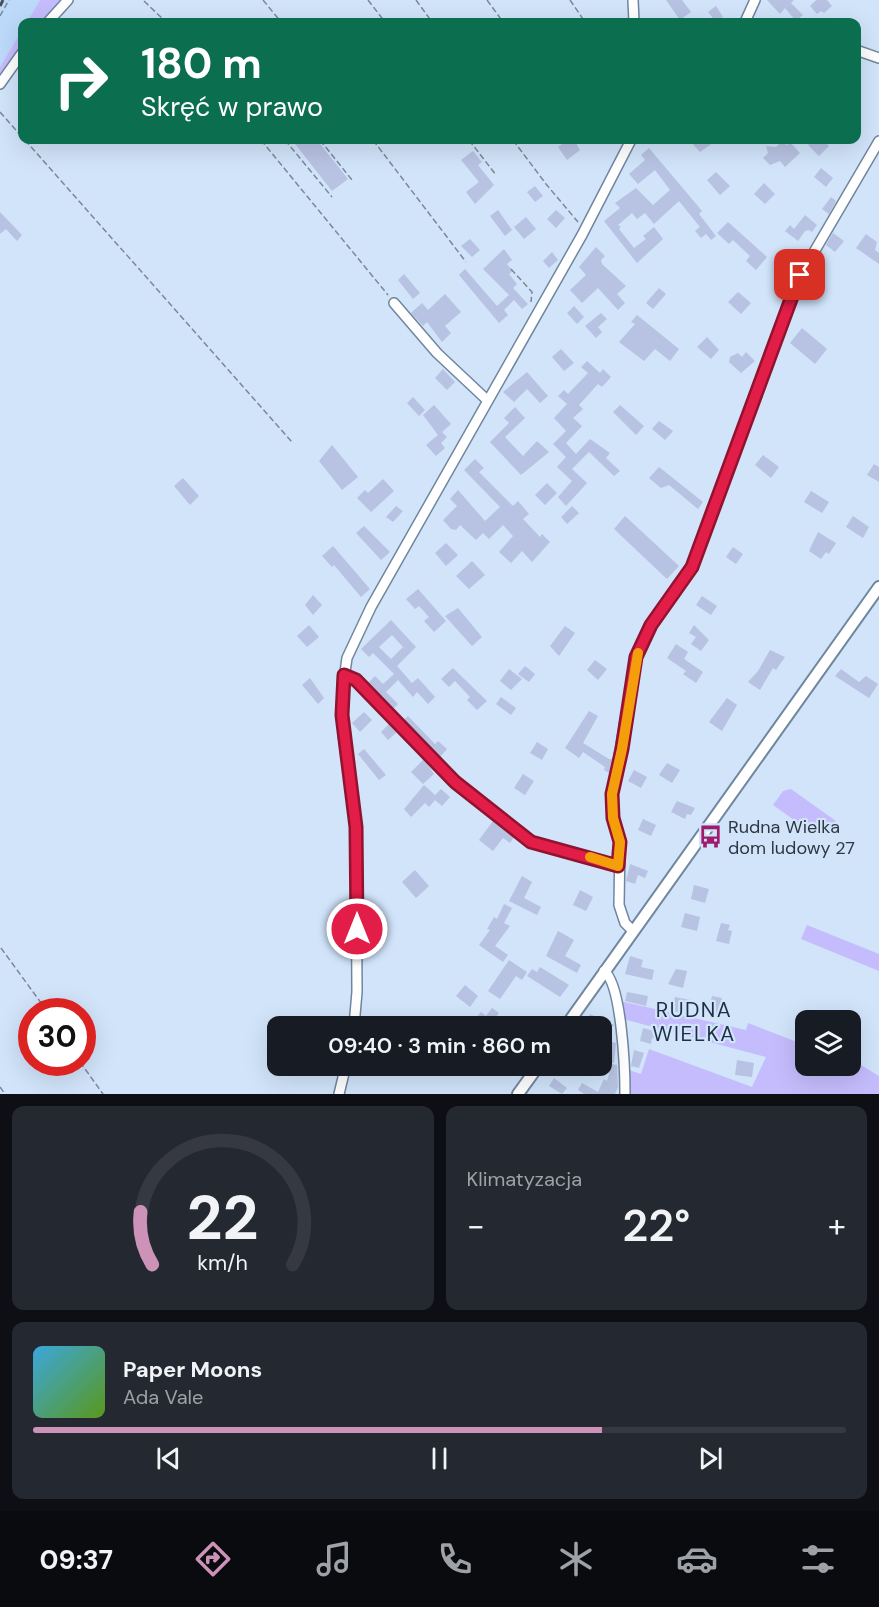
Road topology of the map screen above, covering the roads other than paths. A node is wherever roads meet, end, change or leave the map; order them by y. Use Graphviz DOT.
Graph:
graph roads {
  1 [pos="68,0"];
  2 [pos="633,0"];
  3 [pos="756,0"];
  4 [pos="52,18"];
  5 [pos="634,18"];
  6 [pos="747,18"];
  7 [pos="861,52"];
  8 [pos="879,58"];
  9 [pos="18,59"];
  10 [pos="0,84"];
  11 [pos="879,141"];
  12 [pos="630,144"];
  13 [pos="394,303"];
  14 [pos="487,400"];
  15 [pos="879,587"];
  16 [pos="344,675"];
  17 [pos="618,866"];
  18 [pos="633,931"];
  19 [pos="604,971"];
  20 [pos="355,1016"];
  21 [pos="573,1016"];
  22 [pos="343,1076"];
  23 [pos="531,1076"];
  24 [pos="339,1094"];
  25 [pos="518,1094"];
  26 [pos="625,1094"];
  1 -- 4 [label="street"];
  2 -- 5 [label="street"];
  3 -- 6 [label="street"];
  7 -- 8 [label="street"];
  9 -- 10 [label="street"];
  11 -- 17 [label="street"];
  12 -- 14 [label="street"];
  13 -- 14 [label="street"];
  14 -- 16 [label="street"];
  15 -- 18 [label="street"];
  16 -- 17 [label="street"];
  16 -- 20 [label="street"];
  17 -- 18 [label="street"];
  18 -- 19 [label="street"];
  19 -- 21 [label="street"];
  19 -- 26 [label="street"];
  22 -- 24 [label="street"];
  23 -- 25 [label="street"];
}
